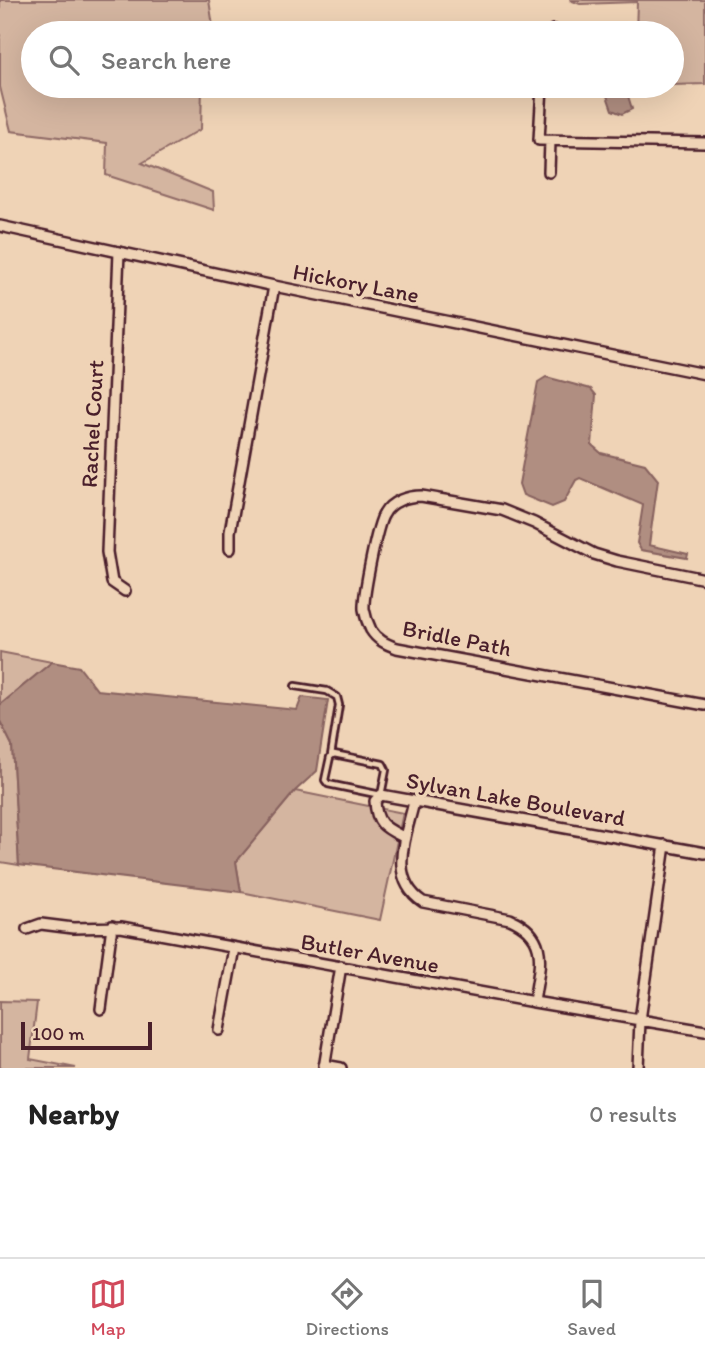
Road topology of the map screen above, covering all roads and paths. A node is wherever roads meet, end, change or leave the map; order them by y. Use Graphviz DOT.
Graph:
graph roads {
  1 [pos="541,98"];
  2 [pos="550,141"];
  3 [pos="705,143"];
  4 [pos="549,172"];
  5 [pos="0,226"];
  6 [pos="119,252"];
  7 [pos="274,286"];
  8 [pos="705,374"];
  9 [pos="230,549"];
  10 [pos="705,579"];
  11 [pos="125,591"];
  12 [pos="295,686"];
  13 [pos="705,705"];
  14 [pos="331,755"];
  15 [pos="381,795"];
  16 [pos="414,802"];
  17 [pos="405,838"];
  18 [pos="665,845"];
  19 [pos="705,853"];
  20 [pos="112,926"];
  21 [pos="27,929"];
  22 [pos="234,948"];
  23 [pos="341,966"];
  24 [pos="534,1002"];
  25 [pos="102,1009"];
  26 [pos="640,1020"];
  27 [pos="219,1030"];
  28 [pos="705,1031"];
  29 [pos="324,1066"];
  30 [pos="341,1068"];
  31 [pos="638,1068"];
  1 -- 2 [label="street"];
  2 -- 3 [label="street"];
  2 -- 4 [label="street"];
  5 -- 6 [label="street, Hickory Lane"];
  6 -- 7 [label="street, Hickory Lane"];
  6 -- 11 [label="street, Rachel Court"];
  7 -- 8 [label="street, Hickory Lane"];
  7 -- 9 [label="street"];
  10 -- 13 [label="street, Bridle Path"];
  12 -- 14 [label="lane"];
  14 -- 15 [label="lane"];
  14 -- 15 [label="lane"];
  15 -- 16 [label="street, Sylvan Lake Boulevard"];
  15 -- 17 [label="street, Sylvan Lake Boulevard"];
  16 -- 17 [label="street"];
  16 -- 18 [label="street, Sylvan Lake Boulevard"];
  17 -- 24 [label="street"];
  18 -- 19 [label="street, Sylvan Lake Boulevard"];
  18 -- 26 [label="street"];
  20 -- 21 [label="street, Butler Avenue"];
  20 -- 22 [label="street, Butler Avenue"];
  20 -- 25 [label="street"];
  22 -- 23 [label="street, Butler Avenue"];
  22 -- 27 [label="street"];
  23 -- 24 [label="street, Butler Avenue"];
  23 -- 29 [label="street"];
  24 -- 26 [label="street, Butler Avenue"];
  26 -- 28 [label="street, Butler Avenue"];
  26 -- 31 [label="street"];
  29 -- 30 [label="street"];
}
